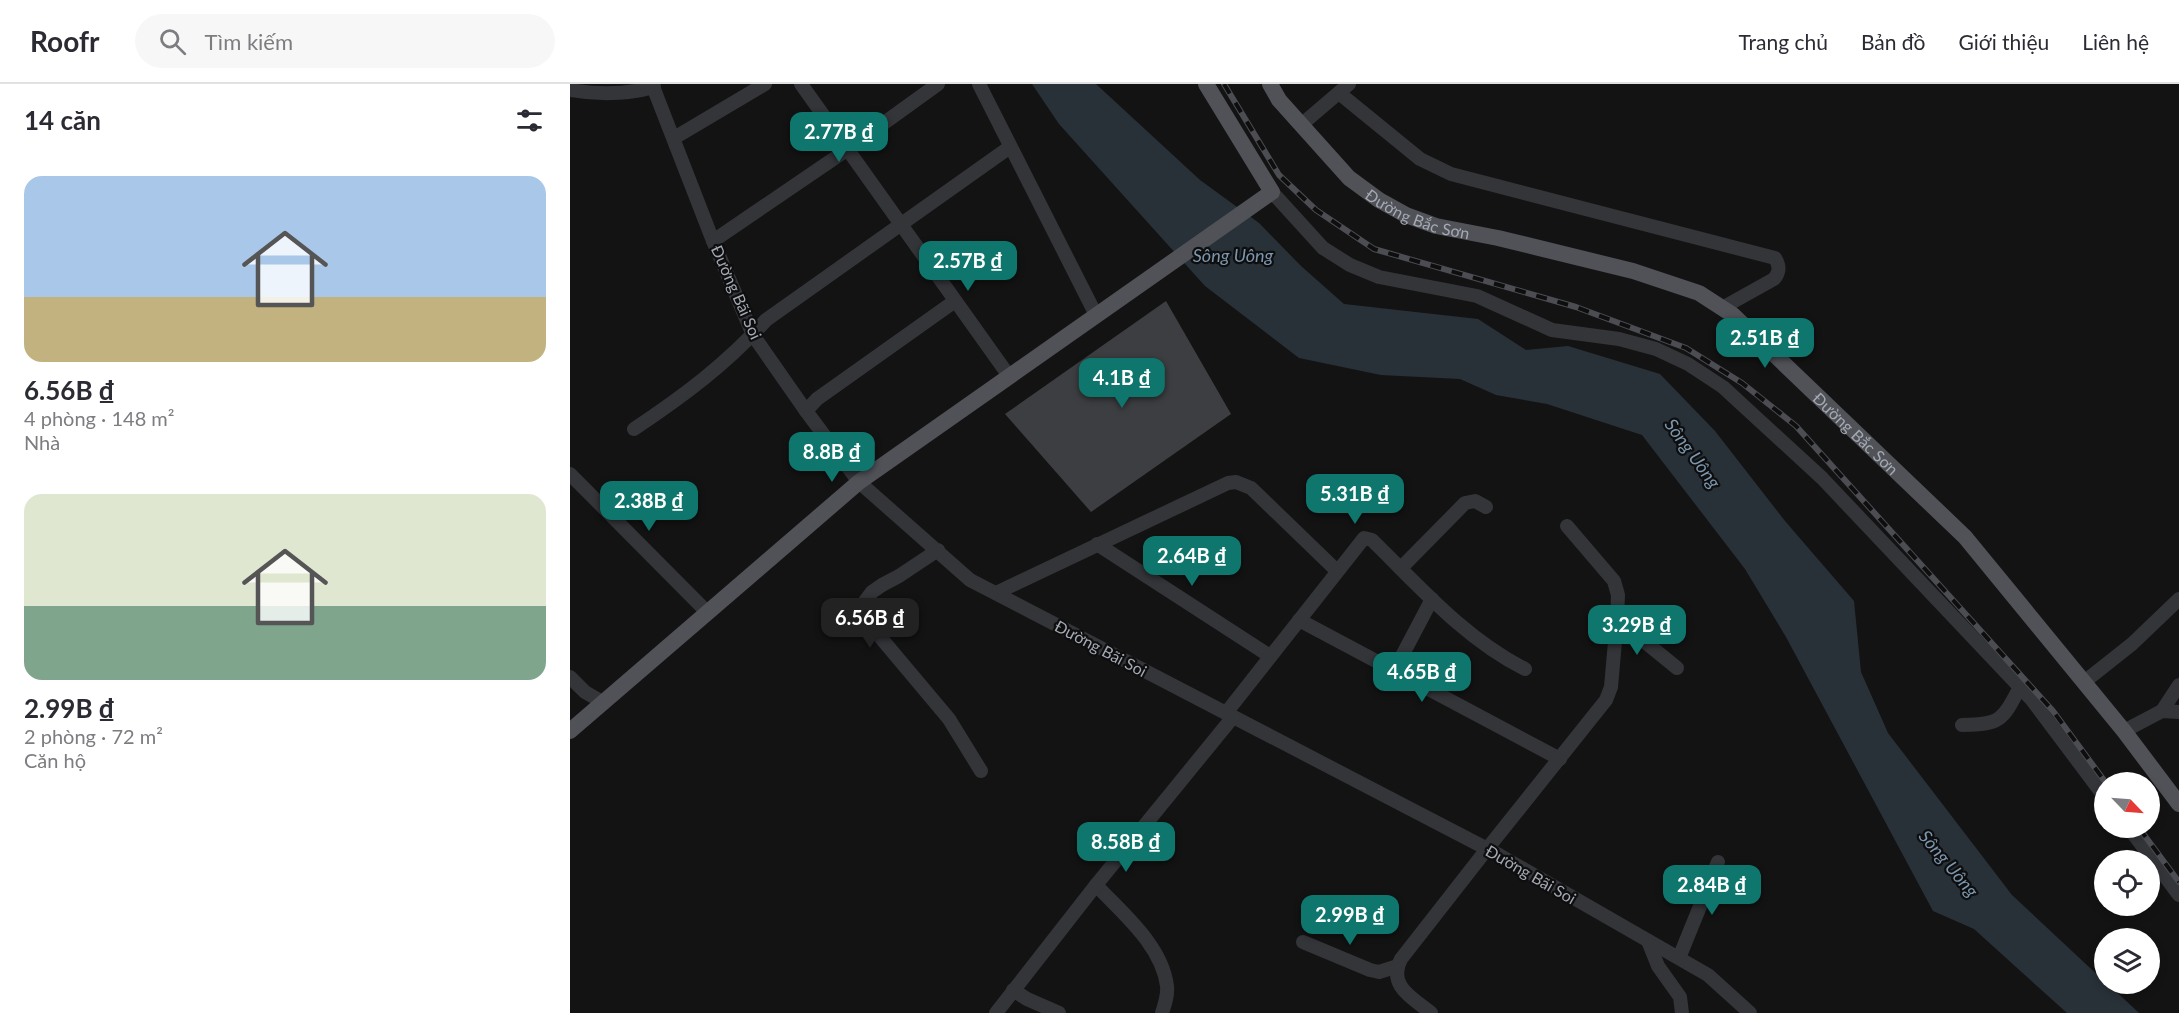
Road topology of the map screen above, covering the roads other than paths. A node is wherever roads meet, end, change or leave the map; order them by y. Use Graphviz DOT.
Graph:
graph roads {
  1 [pos="765,84"];
  2 [pos="801,84"];
  3 [pos="938,84"];
  4 [pos="979,84"];
  5 [pos="1206,84"];
  6 [pos="1269,84"];
  7 [pos="653,86"];
  8 [pos="1344,88"];
  9 [pos="570,90"];
  10 [pos="1301,124"];
  11 [pos="674,138"];
  12 [pos="1010,147"];
  13 [pos="848,149"];
  14 [pos="1268,195"];
  15 [pos="901,225"];
  16 [pos="713,241"];
  17 [pos="955,300"];
  18 [pos="1722,308"];
  19 [pos="1096,315"];
  20 [pos="753,335"];
  21 [pos="1010,376"];
  22 [pos="806,411"];
  23 [pos="634,429"];
  24 [pos="570,474"];
  25 [pos="859,482"];
  26 [pos="1486,507"];
  27 [pos="1567,526"];
  28 [pos="1097,544"];
  29 [pos="938,550"];
  30 [pos="1401,568"];
  31 [pos="1336,570"];
  32 [pos="996,593"];
  33 [pos="1432,599"];
  34 [pos="2179,599"];
  35 [pos="707,612"];
  36 [pos="1299,620"];
  37 [pos="1617,620"];
  38 [pos="1270,656"];
  39 [pos="1677,668"];
  40 [pos="1525,669"];
  41 [pos="1394,670"];
  42 [pos="570,677"];
  43 [pos="2084,682"];
  44 [pos="2179,685"];
  45 [pos="2020,687"];
  46 [pos="604,703"];
  47 [pos="2162,711"];
  48 [pos="2179,712"];
  49 [pos="1230,715"];
  50 [pos="1962,725"];
  51 [pos="570,731"];
  52 [pos="2124,731"];
  53 [pos="1560,759"];
  54 [pos="981,771"];
  55 [pos="2094,783"];
  56 [pos="2179,804"];
  57 [pos="2136,838"];
  58 [pos="1487,849"];
  59 [pos="1718,862"];
  60 [pos="1096,885"];
  61 [pos="2179,895"];
  62 [pos="1648,941"];
  63 [pos="1303,942"];
  64 [pos="1679,958"];
  65 [pos="1398,966"];
  66 [pos="1013,990"];
  67 [pos="996,1013"];
  68 [pos="1059,1013"];
  69 [pos="1162,1013"];
  70 [pos="1431,1013"];
  71 [pos="1682,1013"];
  72 [pos="1750,1013"];
  1 -- 11 [label="street"];
  2 -- 13 [label="street"];
  3 -- 13 [label="street"];
  4 -- 12 [label="street"];
  5 -- 14 [label="main road"];
  6 -- 10 [label="main road, Đường Bắc Sơn"];
  7 -- 9 [label="street"];
  7 -- 11 [label="street, Đường Bãi Soi"];
  8 -- 10 [label="street"];
  8 -- 18 [label="street"];
  10 -- 18 [label="main road, Đường Bắc Sơn"];
  11 -- 16 [label="street, Đường Bãi Soi"];
  12 -- 15 [label="street"];
  12 -- 19 [label="street"];
  13 -- 15 [label="street"];
  13 -- 16 [label="street"];
  14 -- 19 [label="main road"];
  14 -- 45 [label="street"];
  15 -- 17 [label="street"];
  15 -- 20 [label="street"];
  16 -- 20 [label="street, Đường Bãi Soi"];
  17 -- 21 [label="street"];
  17 -- 22 [label="street"];
  18 -- 43 [label="main road, Đường Bắc Sơn"];
  19 -- 21 [label="main road"];
  20 -- 22 [label="street, Đường Bãi Soi"];
  20 -- 23 [label="street"];
  21 -- 25 [label="main road"];
  22 -- 25 [label="street, Đường Bãi Soi"];
  24 -- 35 [label="street"];
  25 -- 29 [label="street, Đường Bãi Soi"];
  25 -- 35 [label="main road"];
  26 -- 30 [label="street"];
  27 -- 37 [label="street"];
  28 -- 31 [label="street"];
  28 -- 32 [label="street"];
  28 -- 38 [label="street"];
  29 -- 32 [label="street, Đường Bãi Soi"];
  29 -- 54 [label="street"];
  30 -- 31 [label="street"];
  30 -- 33 [label="street"];
  31 -- 36 [label="street"];
  32 -- 49 [label="street, Đường Bãi Soi"];
  33 -- 40 [label="street"];
  33 -- 41 [label="street"];
  34 -- 43 [label="street"];
  35 -- 46 [label="main road"];
  36 -- 38 [label="street"];
  36 -- 41 [label="street"];
  37 -- 39 [label="street"];
  37 -- 53 [label="street"];
  38 -- 49 [label="street"];
  41 -- 53 [label="street"];
  42 -- 46 [label="street"];
  43 -- 52 [label="main road, Đường Bắc Sơn"];
  44 -- 47 [label="street"];
  45 -- 50 [label="street"];
  45 -- 55 [label="street"];
  46 -- 51 [label="main road"];
  47 -- 48 [label="street"];
  47 -- 52 [label="street"];
  49 -- 58 [label="street, Đường Bãi Soi"];
  49 -- 60 [label="street"];
  52 -- 56 [label="main road, Đường Bắc Sơn"];
  53 -- 58 [label="street"];
  57 -- 61 [label="street"];
  58 -- 62 [label="street, Đường Bãi Soi"];
  58 -- 65 [label="street"];
  59 -- 64 [label="street"];
  60 -- 66 [label="street"];
  60 -- 69 [label="street"];
  62 -- 64 [label="street, Đường Bãi Soi"];
  62 -- 71 [label="street"];
  63 -- 65 [label="street"];
  64 -- 72 [label="street, Đường Bãi Soi"];
  65 -- 70 [label="street"];
  66 -- 67 [label="street"];
  66 -- 68 [label="street"];
}
